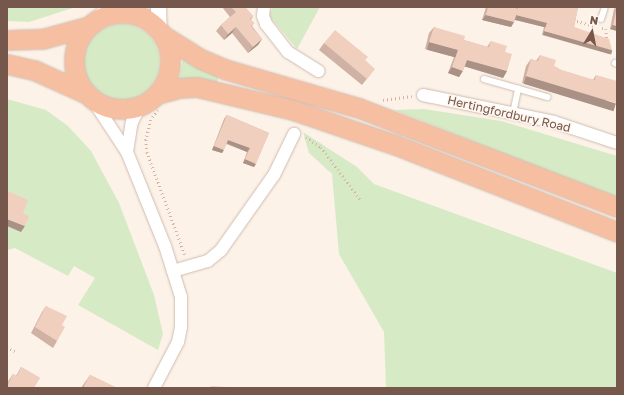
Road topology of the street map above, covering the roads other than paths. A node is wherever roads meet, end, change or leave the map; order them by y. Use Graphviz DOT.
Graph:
graph roads {
  1 [pos="111,7"];
  2 [pos="158,7"];
  3 [pos="264,7"];
  4 [pos="604,7"];
  5 [pos="601,19"];
  6 [pos="90,24"];
  7 [pos="162,33"];
  8 [pos="7,40"];
  9 [pos="7,64"];
  10 [pos="320,71"];
  11 [pos="484,78"];
  12 [pos="518,89"];
  13 [pos="423,95"];
  14 [pos="88,96"];
  15 [pos="547,97"];
  16 [pos="158,101"];
  17 [pos="140,106"];
  18 [pos="513,113"];
  19 [pos="294,134"];
  20 [pos="617,143"];
  21 [pos="127,152"];
  22 [pos="617,207"];
  23 [pos="617,232"];
  24 [pos="173,271"];
  25 [pos="154,388"];
  1 -- 6 [label="street"];
  2 -- 7 [label="street"];
  3 -- 10 [label="street"];
  4 -- 5 [label="lane"];
  6 -- 7 [label="highway"];
  6 -- 8 [label="highway"];
  6 -- 14 [label="highway"];
  7 -- 16 [label="highway"];
  7 -- 22 [label="highway"];
  9 -- 14 [label="highway"];
  11 -- 12 [label="lane"];
  12 -- 15 [label="lane"];
  12 -- 18 [label="lane"];
  13 -- 18 [label="street, Hertingfordbury Road"];
  14 -- 17 [label="highway"];
  14 -- 21 [label="street"];
  16 -- 17 [label="highway"];
  16 -- 23 [label="highway"];
  17 -- 21 [label="street"];
  18 -- 20 [label="street, Hertingfordbury Road"];
  19 -- 24 [label="street"];
  21 -- 24 [label="street"];
  24 -- 25 [label="street"];
}
